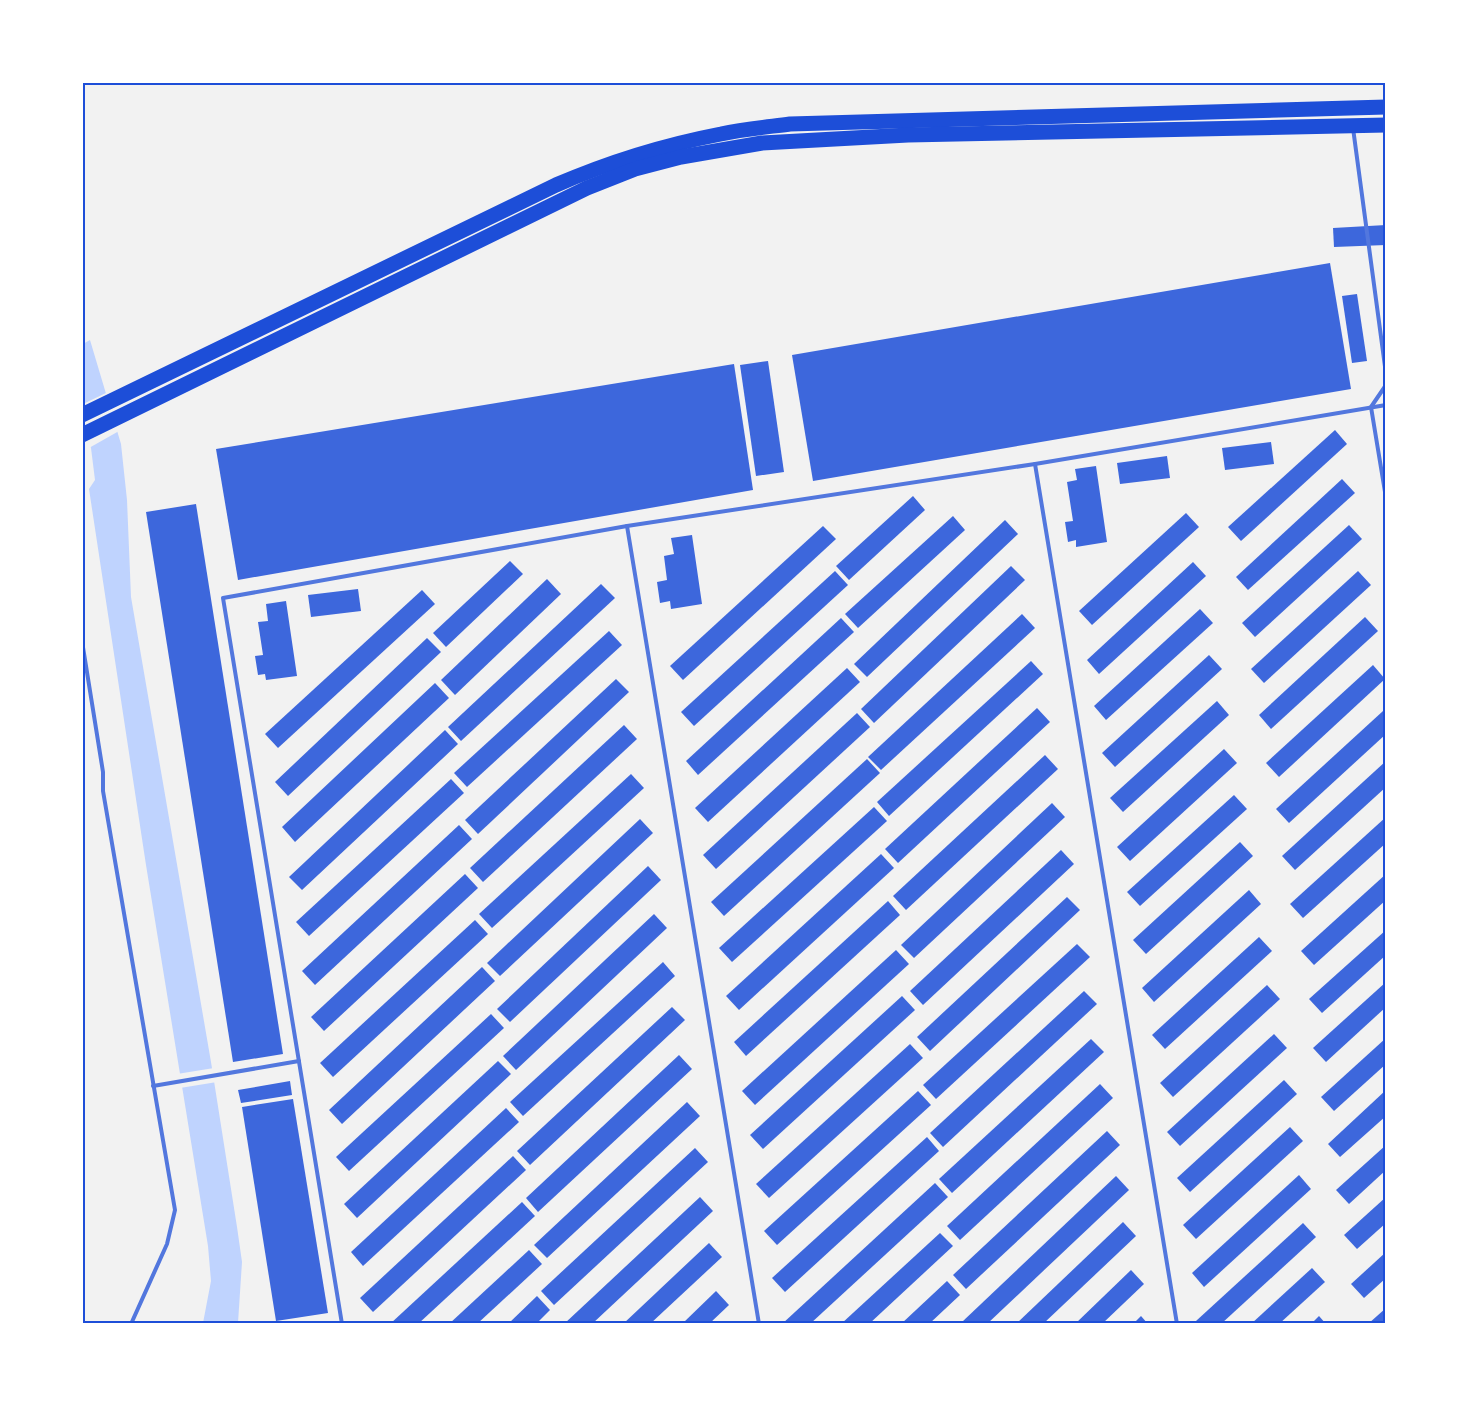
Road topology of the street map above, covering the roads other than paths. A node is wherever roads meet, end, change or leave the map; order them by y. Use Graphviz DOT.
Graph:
graph roads {
  1 [pos="1386,107"];
  2 [pos="1351,109"];
  3 [pos="1386,125"];
  4 [pos="1353,127"];
  5 [pos="1386,374"];
  6 [pos="1386,385"];
  7 [pos="1386,405"];
  8 [pos="1371,407"];
  9 [pos="82,415"];
  10 [pos="82,435"];
  11 [pos="1035,464"];
  12 [pos="1386,498"];
  13 [pos="627,526"];
  14 [pos="82,641"];
  15 [pos="299,1061"];
  16 [pos="153,1086"];
  17 [pos="131,1324"];
  18 [pos="342,1324"];
  19 [pos="759,1324"];
  20 [pos="1177,1324"];
  1 -- 2 [label="highway"];
  2 -- 4 [label="lane"];
  2 -- 9 [label="highway"];
  3 -- 4 [label="highway"];
  4 -- 5 [label="lane"];
  4 -- 10 [label="highway"];
  6 -- 8 [label="lane"];
  7 -- 8 [label="lane"];
  8 -- 11 [label="lane"];
  8 -- 12 [label="lane"];
  11 -- 13 [label="lane"];
  11 -- 20 [label="lane"];
  13 -- 15 [label="lane"];
  13 -- 19 [label="lane"];
  14 -- 16 [label="lane"];
  15 -- 16 [label="lane"];
  15 -- 18 [label="lane"];
  16 -- 17 [label="lane"];
}
